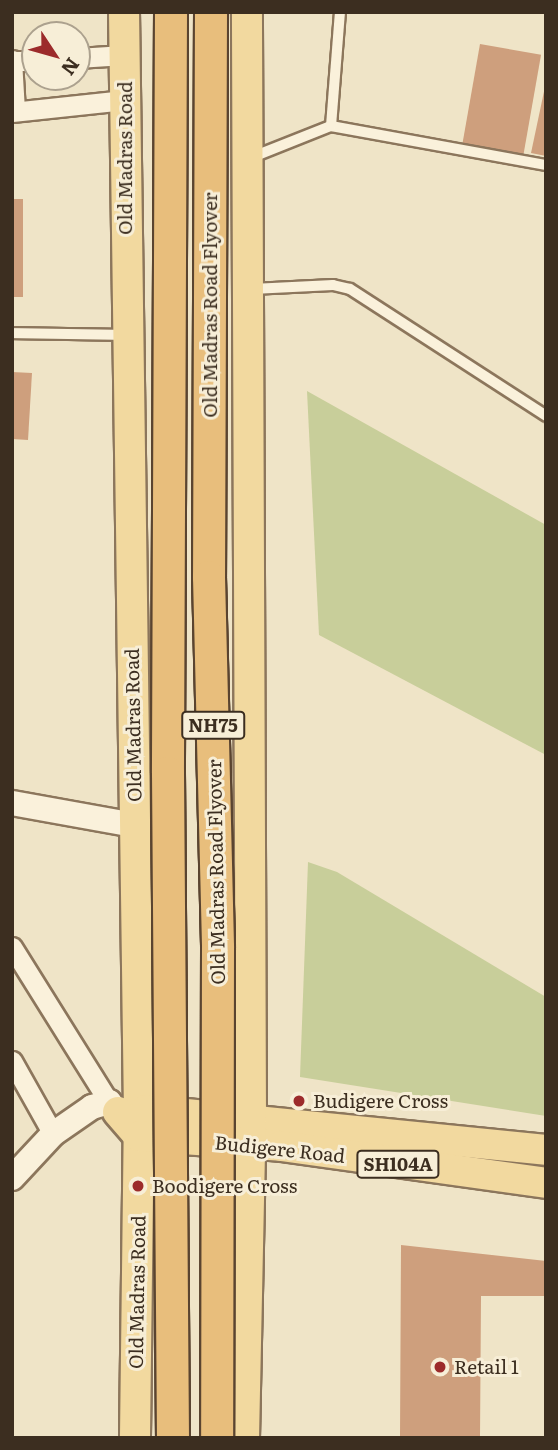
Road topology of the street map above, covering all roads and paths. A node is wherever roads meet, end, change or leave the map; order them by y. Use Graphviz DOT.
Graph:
graph roads {
  1 [pos="124,12"];
  2 [pos="171,12"];
  3 [pos="211,12"];
  4 [pos="247,12"];
  5 [pos="340,12"];
  6 [pos="124,55"];
  7 [pos="91,57"];
  8 [pos="13,61"];
  9 [pos="124,100"];
  10 [pos="13,112"];
  11 [pos="331,126"];
  12 [pos="248,159"];
  13 [pos="546,165"];
  14 [pos="248,289"];
  15 [pos="12,333"];
  16 [pos="126,335"];
  17 [pos="546,416"];
  18 [pos="12,803"];
  19 [pos="134,825"];
  20 [pos="12,947"];
  21 [pos="12,1061"];
  22 [pos="126,1115"];
  23 [pos="251,1131"];
  24 [pos="53,1135"];
  25 [pos="546,1150"];
  26 [pos="12,1178"];
  27 [pos="546,1183"];
  28 [pos="135,1438"];
  29 [pos="173,1438"];
  30 [pos="217,1438"];
  31 [pos="244,1438"];
  1 -- 6 [label="main road, Old Madras Road"];
  2 -- 29 [label="highway, Old Madras Road Flyover / NH75, bridge"];
  3 -- 30 [label="highway, Old Madras Road Flyover / NH75, bridge"];
  4 -- 12 [label="main road"];
  5 -- 11 [label="lane"];
  6 -- 7 [label="street"];
  6 -- 9 [label="main road, Old Madras Road"];
  8 -- 10 [label="street"];
  9 -- 10 [label="street"];
  9 -- 16 [label="main road, Old Madras Road"];
  11 -- 12 [label="lane"];
  11 -- 13 [label="lane"];
  12 -- 14 [label="main road"];
  14 -- 17 [label="lane"];
  14 -- 23 [label="main road"];
  15 -- 16 [label="lane"];
  16 -- 19 [label="main road, Old Madras Road"];
  18 -- 19 [label="street"];
  19 -- 22 [label="main road, Old Madras Road"];
  20 -- 22 [label="street"];
  21 -- 24 [label="street"];
  22 -- 23 [label="main road, Budigere Road / SH104A"];
  22 -- 24 [label="street"];
  22 -- 28 [label="main road, Old Madras Road"];
  23 -- 25 [label="main road, Budigere Road / SH104A"];
  23 -- 27 [label="main road, Budigere Road / SH104A"];
  23 -- 31 [label="main road"];
  24 -- 26 [label="street"];
}
